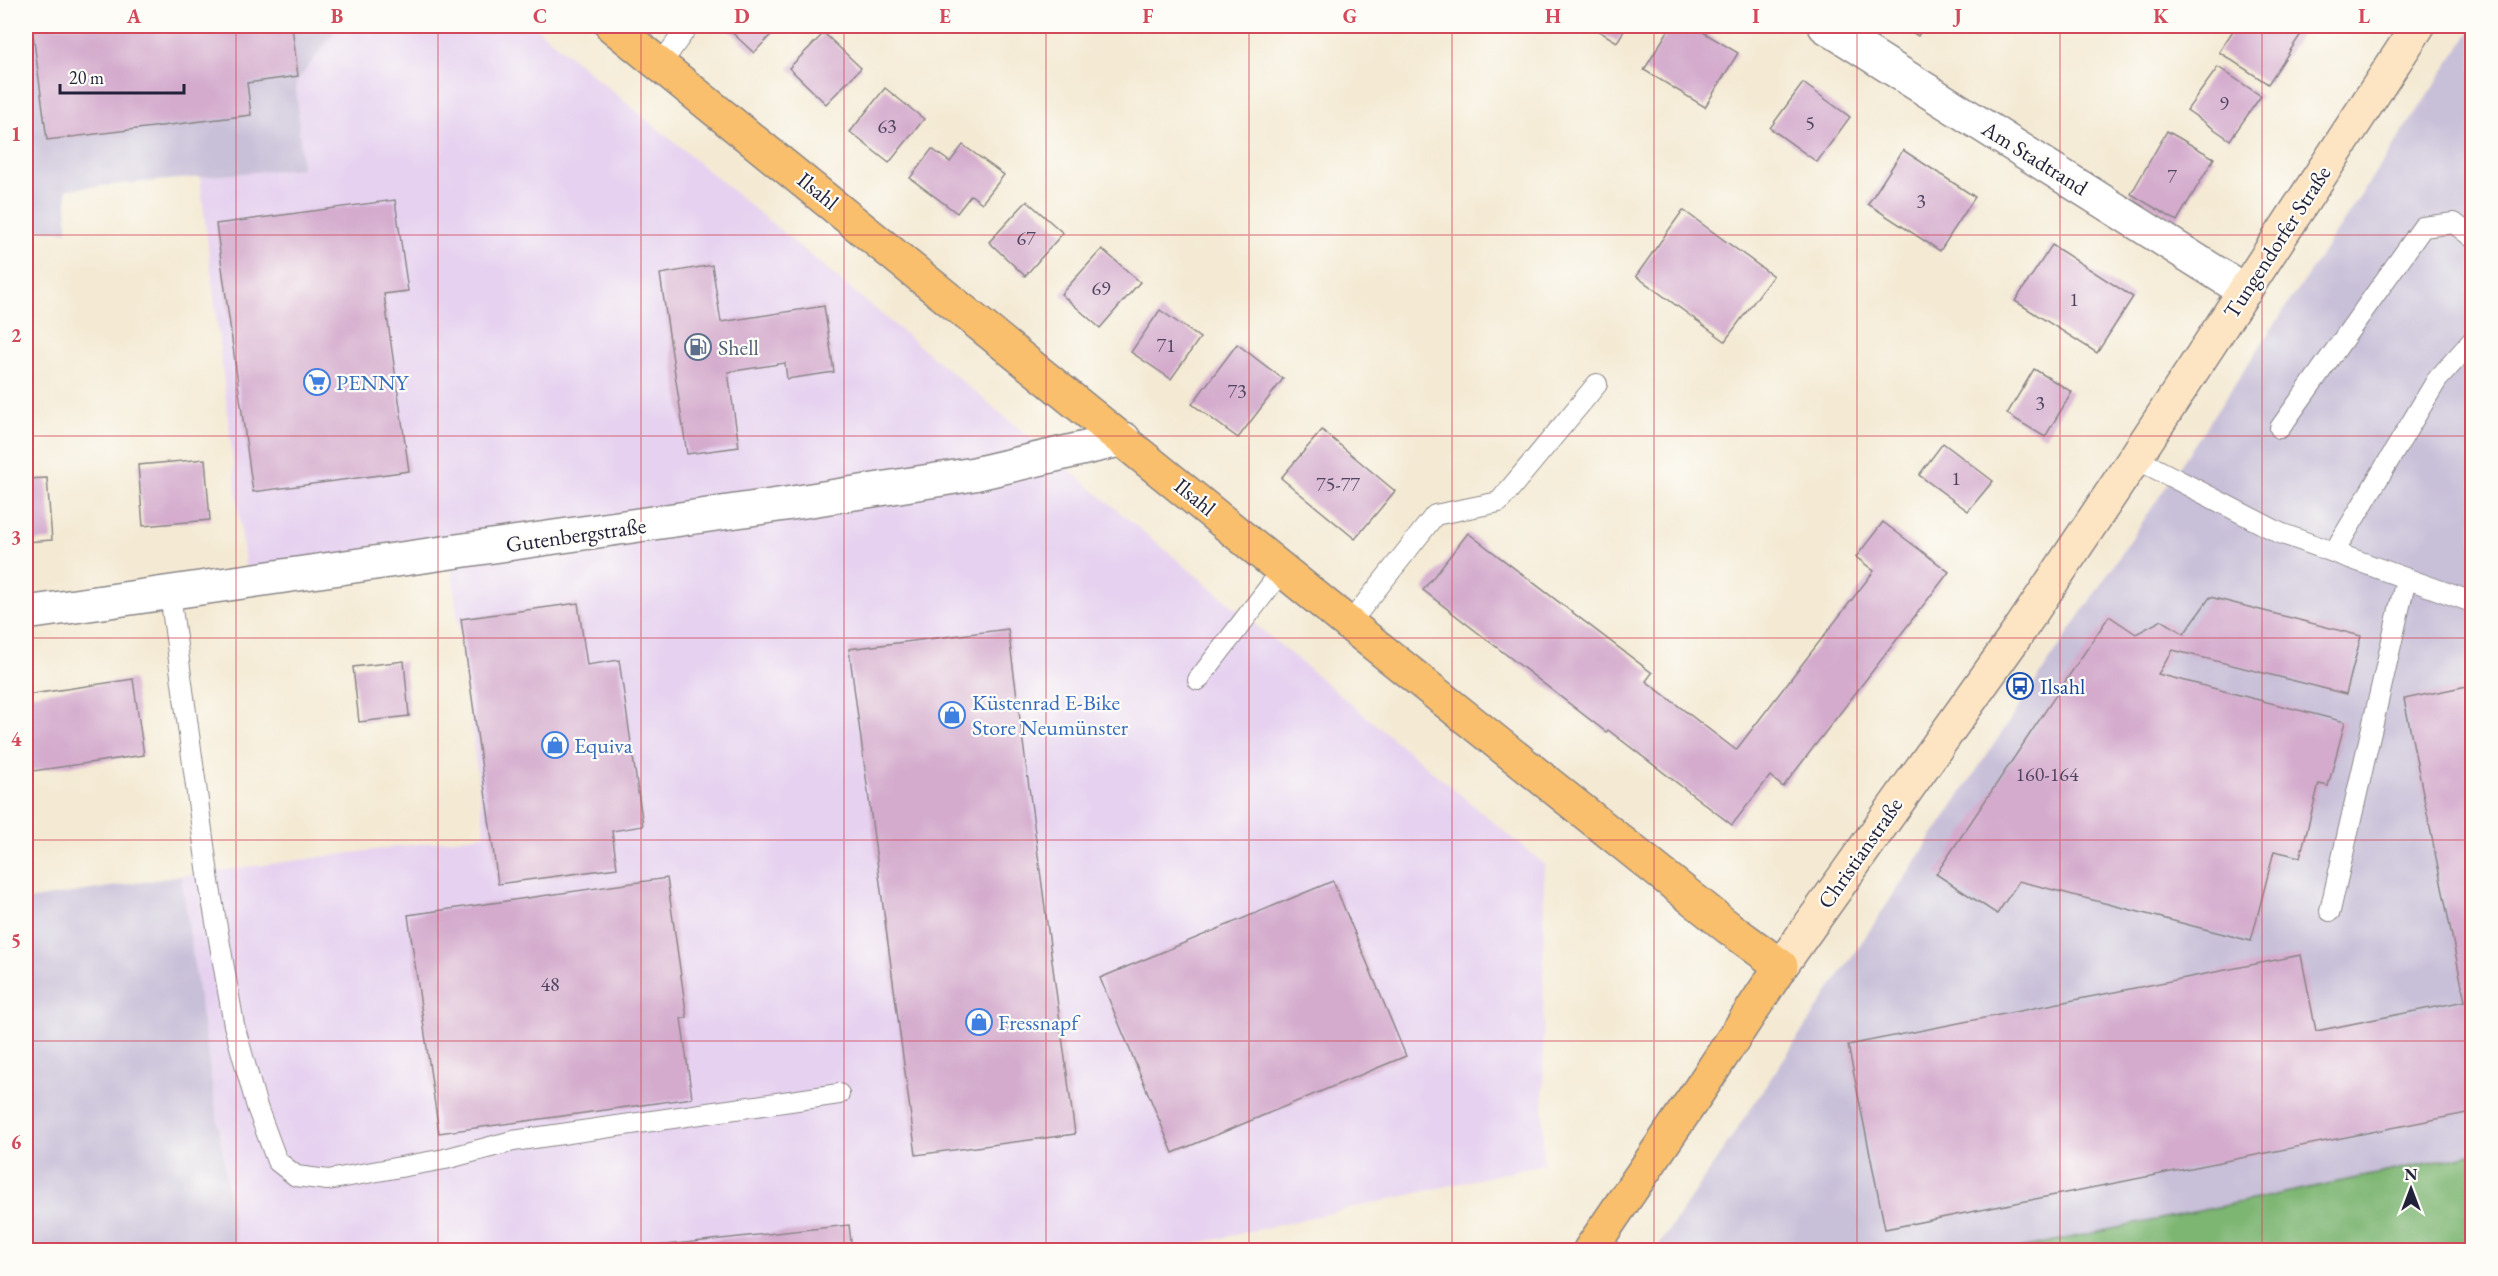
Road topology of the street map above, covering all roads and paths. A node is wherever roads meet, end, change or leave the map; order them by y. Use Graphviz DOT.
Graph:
graph roads {
  1 [pos="612,26"];
  2 [pos="688,26"];
  3 [pos="1825,26"];
  4 [pos="2418,26"];
  5 [pos="661,64"];
  6 [pos="2472,237"];
  7 [pos="2245,291"];
  8 [pos="2472,341"];
  9 [pos="1597,384"];
  10 [pos="2280,428"];
  11 [pos="1124,439"];
  12 [pos="2136,458"];
  13 [pos="2334,552"];
  14 [pos="1283,569"];
  15 [pos="2406,579"];
  16 [pos="170,594"];
  17 [pos="2472,602"];
  18 [pos="26,613"];
  19 [pos="1349,624"];
  20 [pos="1198,680"];
  21 [pos="2330,911"];
  22 [pos="1780,966"];
  23 [pos="839,1094"];
  24 [pos="1590,1251"];
  1 -- 5 [label="main road, Ilsahl"];
  2 -- 5 [label="lane"];
  3 -- 7 [label="street, Am Stadtrand"];
  4 -- 7 [label="main road, Tungendorfer Straße"];
  5 -- 11 [label="main road, Ilsahl"];
  6 -- 10 [label="lane"];
  7 -- 12 [label="main road, Tungendorfer Straße"];
  8 -- 13 [label="lane"];
  9 -- 19 [label="lane"];
  11 -- 14 [label="main road, Ilsahl"];
  11 -- 16 [label="street, Gutenbergstraße"];
  12 -- 13 [label="lane"];
  12 -- 22 [label="main road, Christianstraße"];
  13 -- 15 [label="lane"];
  14 -- 19 [label="main road, Ilsahl"];
  14 -- 20 [label="lane"];
  15 -- 17 [label="lane"];
  15 -- 21 [label="lane"];
  16 -- 18 [label="street, Gutenbergstraße"];
  16 -- 23 [label="lane"];
  19 -- 22 [label="main road, Ilsahl"];
  22 -- 24 [label="main road, Christianstraße"];
}
